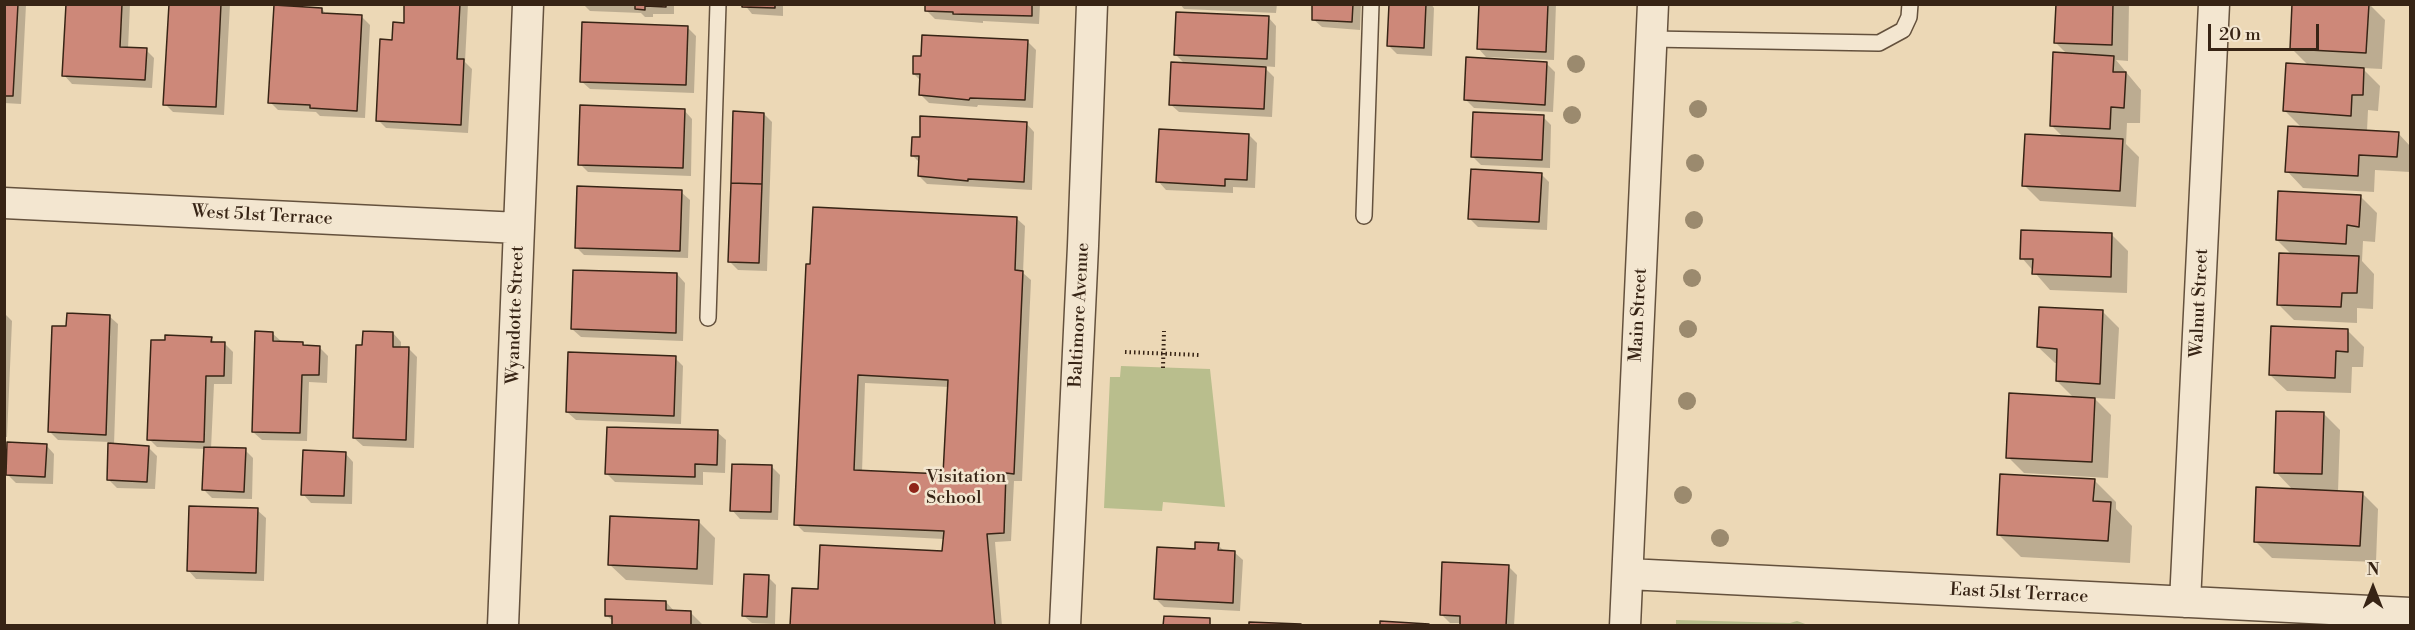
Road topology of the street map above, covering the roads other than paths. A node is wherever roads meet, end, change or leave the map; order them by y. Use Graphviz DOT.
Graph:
graph roads {
  1 [pos="528,4"];
  2 [pos="718,4"];
  3 [pos="1092,4"];
  4 [pos="1371,4"];
  5 [pos="1653,4"];
  6 [pos="1910,4"];
  7 [pos="2214,4"];
  8 [pos="1652,39"];
  9 [pos="4,203"];
  10 [pos="1364,216"];
  11 [pos="519,228"];
  12 [pos="708,318"];
  13 [pos="1628,574"];
  14 [pos="2185,602"];
  15 [pos="2410,613"];
  16 [pos="503,626"];
  17 [pos="1065,626"];
  18 [pos="1625,626"];
  1 -- 11 [label="street, Wyandotte Street"];
  2 -- 12 [label="lane"];
  3 -- 17 [label="street, Baltimore Avenue"];
  4 -- 10 [label="lane"];
  5 -- 8 [label="street, Main Street"];
  6 -- 8 [label="lane"];
  7 -- 14 [label="street, Walnut Street"];
  8 -- 13 [label="street, Main Street"];
  9 -- 11 [label="street, West 51st Terrace"];
  11 -- 16 [label="street, Wyandotte Street"];
  13 -- 14 [label="street, East 51st Terrace"];
  13 -- 18 [label="street, Main Street"];
  14 -- 15 [label="street, East 51st Terrace"];
}
